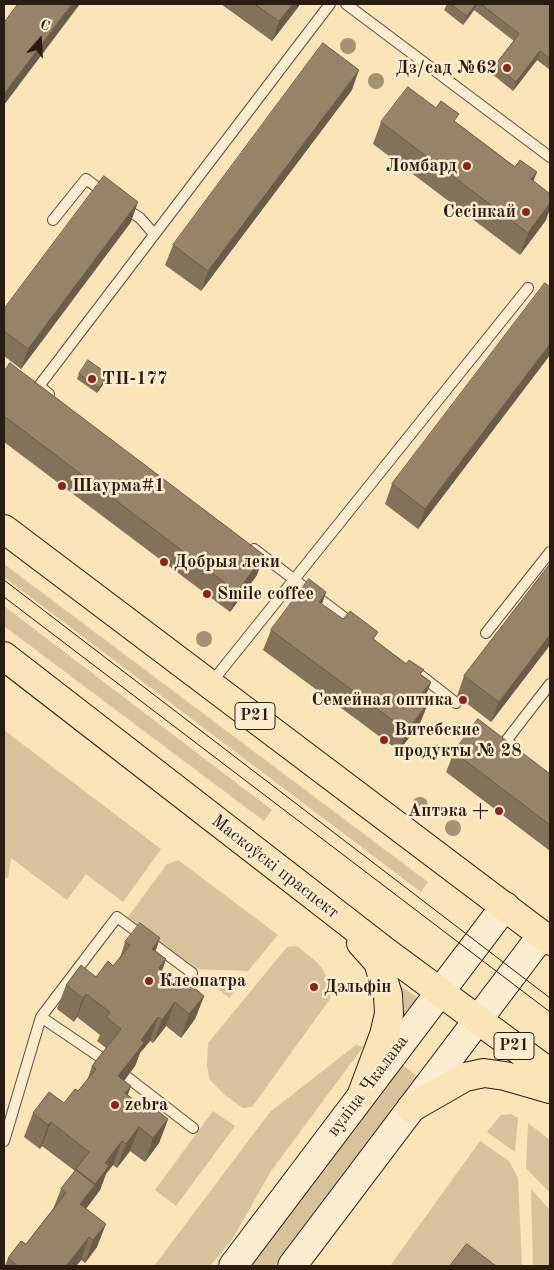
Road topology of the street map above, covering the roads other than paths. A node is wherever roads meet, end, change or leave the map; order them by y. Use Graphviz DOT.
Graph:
graph roads {
  1 [pos="330,4"];
  2 [pos="346,4"];
  3 [pos="550,157"];
  4 [pos="53,220"];
  5 [pos="154,234"];
  6 [pos="528,288"];
  7 [pos="54,397"];
  8 [pos="6,533"];
  9 [pos="242,540"];
  10 [pos="550,552"];
  11 [pos="294,579"];
  12 [pos="364,632"];
  13 [pos="486,634"];
  14 [pos="4,656"];
  15 [pos="411,668"];
  16 [pos="211,683"];
  17 [pos="550,684"];
  18 [pos="456,703"];
  19 [pos="521,752"];
  20 [pos="505,906"];
  21 [pos="336,914"];
  22 [pos="546,938"];
  23 [pos="192,973"];
  24 [pos="440,992"];
  25 [pos="41,1017"];
  26 [pos="478,1020"];
  27 [pos="106,1061"];
  28 [pos="550,1073"];
  29 [pos="127,1077"];
  30 [pos="550,1089"];
  31 [pos="362,1094"];
  32 [pos="411,1108"];
  33 [pos="193,1128"];
  34 [pos="4,1141"];
  35 [pos="233,1266"];
  36 [pos="292,1266"];
  1 -- 5 [label="lane"];
  2 -- 3 [label="lane"];
  4 -- 5 [label="lane"];
  5 -- 7 [label="lane"];
  6 -- 11 [label="lane"];
  8 -- 16 [label="main road, Р21"];
  9 -- 11 [label="lane"];
  10 -- 13 [label="lane"];
  11 -- 12 [label="lane"];
  11 -- 16 [label="lane"];
  14 -- 21 [label="main road, Маскоўскі праспект / Р21"];
  15 -- 18 [label="lane"];
  16 -- 20 [label="main road, Р21"];
  17 -- 19 [label="lane"];
  20 -- 22 [label="main road, Р21"];
  20 -- 24 [label="main road, вуліца Чкалава"];
  21 -- 24 [label="main road, Маскоўскі праспект / Р21"];
  21 -- 31 [label="main road"];
  22 -- 26 [label="main road"];
  23 -- 25 [label="lane"];
  24 -- 26 [label="main road, Маскоўскі праспект / Р21"];
  24 -- 31 [label="main road, вуліца Чкалава"];
  25 -- 27 [label="lane"];
  25 -- 34 [label="lane"];
  26 -- 28 [label="main road, Маскоўскі праспект / Р21"];
  26 -- 32 [label="main road"];
  29 -- 33 [label="lane"];
  30 -- 32 [label="main road"];
  31 -- 35 [label="main road, вуліца Чкалава"];
  32 -- 36 [label="main road"];
}
